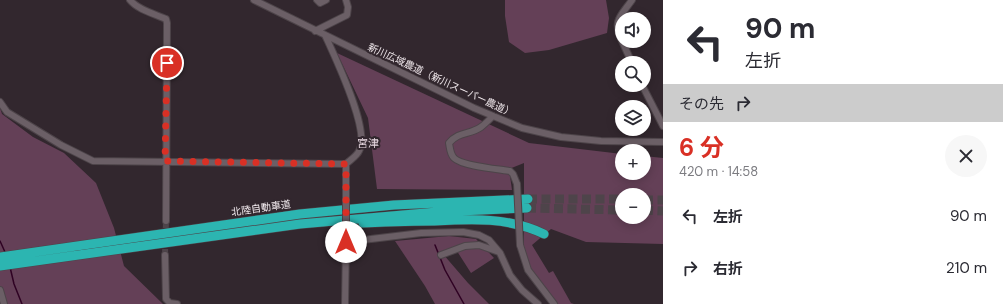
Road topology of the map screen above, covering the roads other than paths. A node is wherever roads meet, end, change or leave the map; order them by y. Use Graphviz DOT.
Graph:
graph roads {
  1 [pos="130,0"];
  2 [pos="254,0"];
  3 [pos="317,0"];
  4 [pos="326,0"];
  5 [pos="346,0"];
  6 [pos="632,0"];
  7 [pos="623,12"];
  8 [pos="315,31"];
  9 [pos="325,35"];
  10 [pos="646,92"];
  11 [pos="0,102"];
  12 [pos="493,116"];
  13 [pos="663,126"];
  14 [pos="663,142"];
  15 [pos="165,161"];
  16 [pos="346,164"];
  17 [pos="166,221"];
  18 [pos="544,234"];
  19 [pos="194,238"];
  20 [pos="346,242"];
  21 [pos="127,243"];
  22 [pos="500,253"];
  23 [pos="165,255"];
  24 [pos="441,255"];
  25 [pos="0,257"];
  26 [pos="0,266"];
  27 [pos="0,290"];
  28 [pos="4,304"];
  29 [pos="178,304"];
  30 [pos="345,304"];
  31 [pos="538,304"];
  32 [pos="554,304"];
  1 -- 15 [label="street"];
  2 -- 8 [label="street, 新川広域農道（新川スーパー農道）"];
  3 -- 4 [label="street"];
  5 -- 8 [label="street"];
  6 -- 7 [label="street"];
  8 -- 9 [label="street, 新川広域農道（新川スーパー農道）"];
  9 -- 12 [label="street, 新川広域農道（新川スーパー農道）"];
  9 -- 16 [label="street"];
  10 -- 13 [label="street"];
  11 -- 15 [label="street"];
  12 -- 14 [label="street, 新川広域農道（新川スーパー農道）"];
  12 -- 32 [label="street, bridge"];
  15 -- 16 [label="street"];
  15 -- 17 [label="street"];
  16 -- 20 [label="street, bridge"];
  18 -- 19 [label="highway"];
  19 -- 21 [label="highway, 北陸自動車道"];
  19 -- 21 [label="highway, 北陸自動車道"];
  20 -- 22 [label="street"];
  20 -- 30 [label="street"];
  21 -- 25 [label="highway, 北陸自動車道"];
  21 -- 26 [label="highway, 北陸自動車道"];
  22 -- 24 [label="street"];
  22 -- 31 [label="street"];
  23 -- 29 [label="street"];
  27 -- 28 [label="street"];
}
